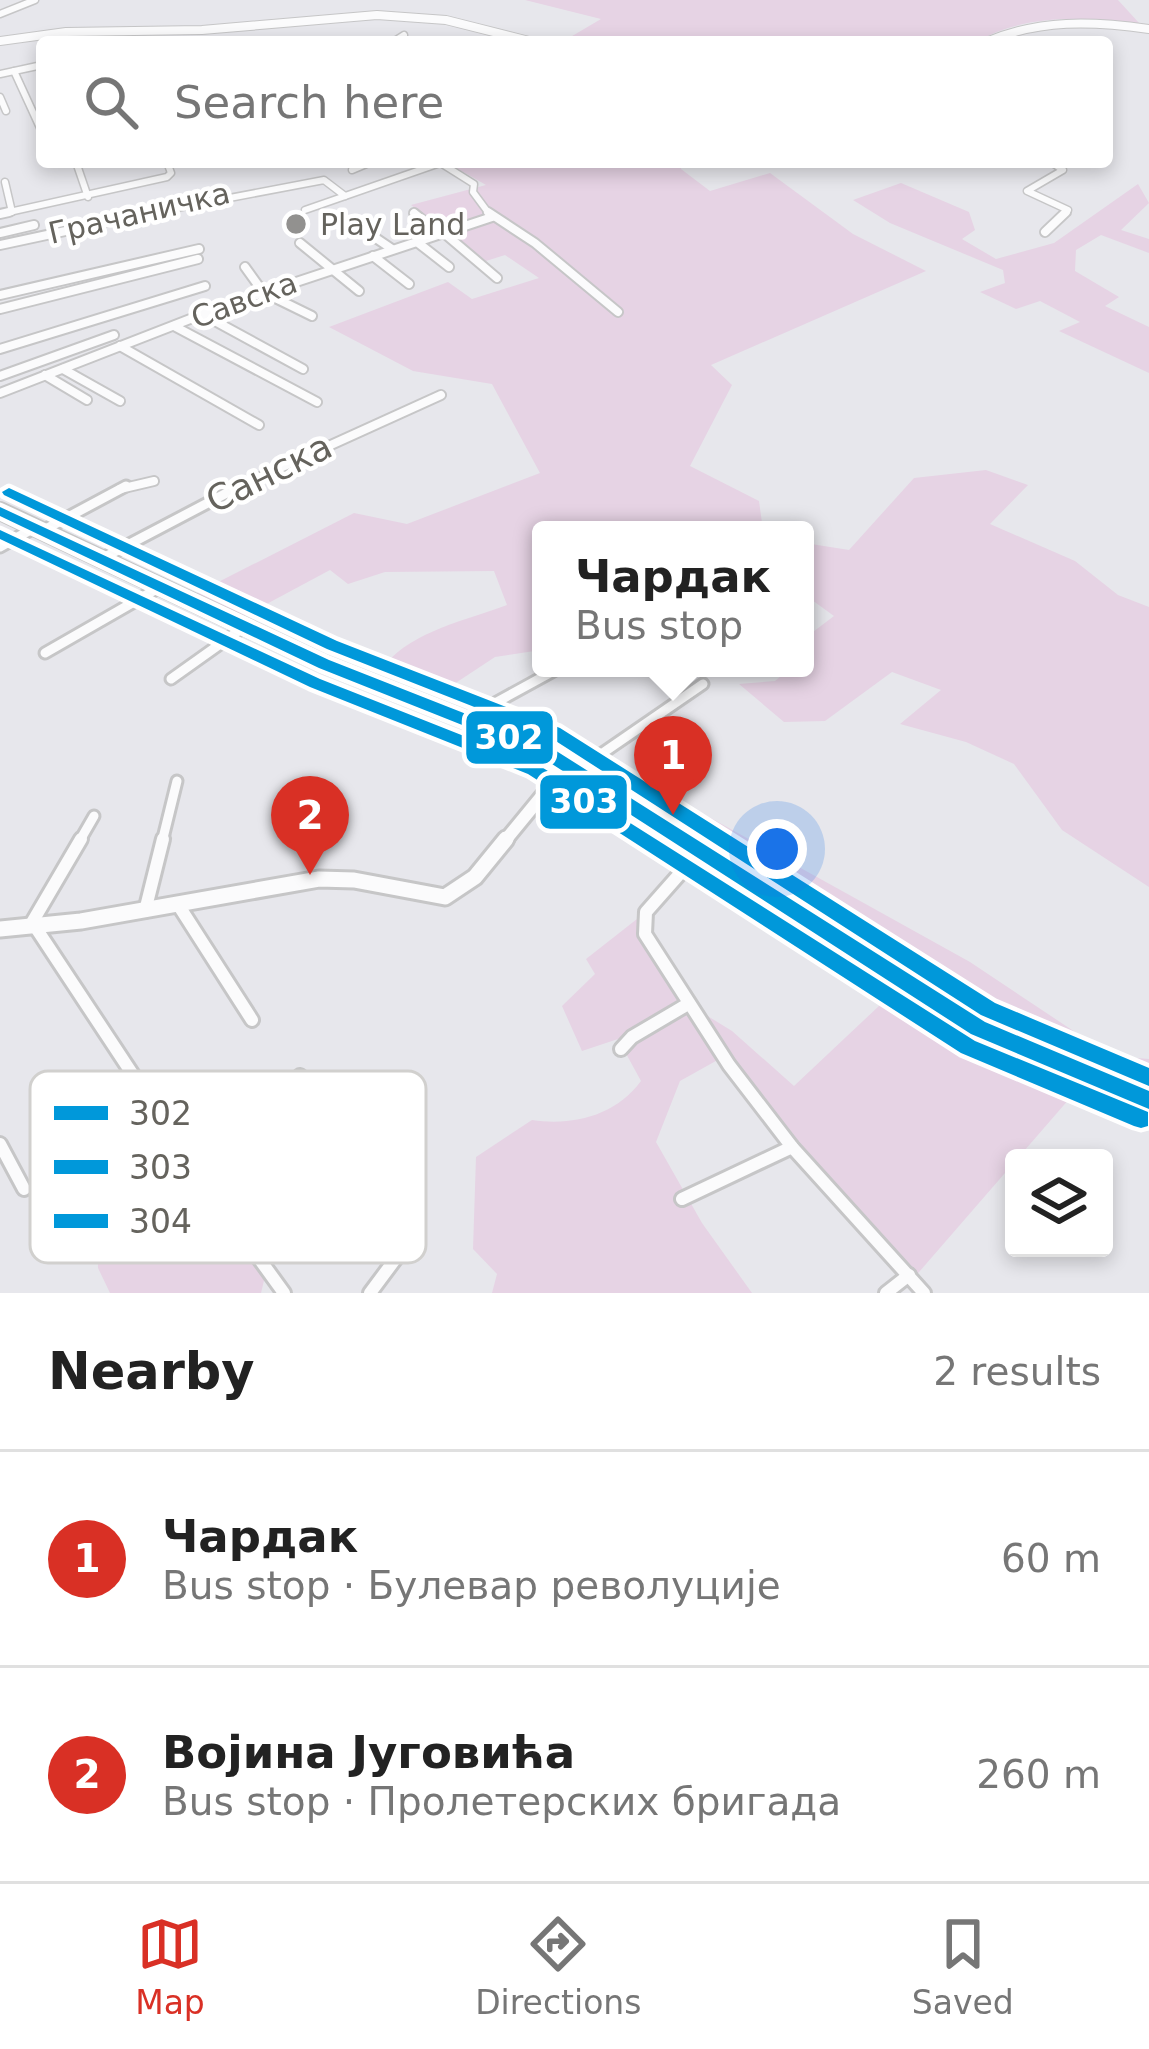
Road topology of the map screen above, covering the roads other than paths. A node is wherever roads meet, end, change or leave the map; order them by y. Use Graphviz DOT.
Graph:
graph roads {
  1 [pos="35,0"];
  2 [pos="0,14"];
  3 [pos="1149,29"];
  4 [pos="36,36"];
  5 [pos="37,36"];
  6 [pos="506,36"];
  7 [pos="998,36"];
  8 [pos="0,41"];
  9 [pos="36,65"];
  10 [pos="14,71"];
  11 [pos="0,74"];
  12 [pos="0,97"];
  13 [pos="36,101"];
  14 [pos="29,102"];
  15 [pos="6,112"];
  16 [pos="36,113"];
  17 [pos="78,168"];
  18 [pos="169,168"];
  19 [pos="357,168"];
  20 [pos="426,168"];
  21 [pos="448,168"];
  22 [pos="1060,168"];
  23 [pos="352,170"];
  24 [pos="5,182"];
  25 [pos="345,196"];
  26 [pos="88,197"];
  27 [pos="305,210"];
  28 [pos="12,212"];
  29 [pos="414,213"];
  30 [pos="0,214"];
  31 [pos="492,217"];
  32 [pos="355,224"];
  33 [pos="34,225"];
  34 [pos="1045,232"];
  35 [pos="0,233"];
  36 [pos="442,233"];
  37 [pos="417,242"];
  38 [pos="300,243"];
  39 [pos="0,245"];
  40 [pos="392,250"];
  41 [pos="373,256"];
  42 [pos="245,267"];
  43 [pos="448,267"];
  44 [pos="333,269"];
  45 [pos="497,278"];
  46 [pos="410,284"];
  47 [pos="205,286"];
  48 [pos="359,291"];
  49 [pos="263,292"];
  50 [pos="0,295"];
  51 [pos="0,309"];
  52 [pos="618,312"];
  53 [pos="202,314"];
  54 [pos="312,316"];
  55 [pos="174,326"];
  56 [pos="114,335"];
  57 [pos="120,346"];
  58 [pos="0,349"];
  59 [pos="63,368"];
  60 [pos="303,369"];
  61 [pos="0,376"];
  62 [pos="45,376"];
  63 [pos="0,393"];
  64 [pos="441,395"];
  65 [pos="86,400"];
  66 [pos="121,401"];
  67 [pos="317,402"];
  68 [pos="259,424"];
  69 [pos="154,482"];
  70 [pos="0,512"];
  71 [pos="38,530"];
  72 [pos="0,547"];
  73 [pos="101,560"];
  74 [pos="160,587"];
  75 [pos="244,627"];
  76 [pos="45,653"];
  77 [pos="543,677"];
  78 [pos="171,679"];
  79 [pos="703,684"];
  80 [pos="477,722"];
  81 [pos="573,767"];
  82 [pos="177,781"];
  83 [pos="94,817"];
  84 [pos="701,849"];
  85 [pos="179,906"];
  86 [pos="145,911"];
  87 [pos="33,928"];
  88 [pos="0,929"];
  89 [pos="688,1004"];
  90 [pos="252,1020"];
  91 [pos="621,1049"];
  92 [pos="129,1071"];
  93 [pos="1149,1100"];
  94 [pos="0,1144"];
  95 [pos="793,1147"];
  96 [pos="24,1189"];
  97 [pos="682,1199"];
  98 [pos="262,1263"];
  99 [pos="393,1263"];
  100 [pos="909,1275"];
  101 [pos="284,1293"];
  102 [pos="370,1293"];
  103 [pos="886,1293"];
  104 [pos="924,1293"];
  1 -- 2 [label="street"];
  3 -- 7 [label="street"];
  4 -- 8 [label="street"];
  5 -- 6 [label="street"];
  9 -- 10 [label="street"];
  10 -- 11 [label="street"];
  10 -- 14 [label="street"];
  12 -- 15 [label="street"];
  13 -- 14 [label="street"];
  14 -- 16 [label="street"];
  17 -- 26 [label="street"];
  18 -- 26 [label="street"];
  19 -- 23 [label="street"];
  20 -- 25 [label="street"];
  21 -- 31 [label="street"];
  22 -- 34 [label="street"];
  24 -- 28 [label="street"];
  25 -- 27 [label="street"];
  25 -- 39 [label="street, Грачаничка"];
  26 -- 28 [label="street"];
  28 -- 30 [label="street"];
  29 -- 36 [label="street"];
  31 -- 36 [label="street, Савска"];
  31 -- 52 [label="street"];
  32 -- 40 [label="street"];
  33 -- 35 [label="street"];
  36 -- 37 [label="street, Савска"];
  36 -- 45 [label="street"];
  37 -- 40 [label="street, Савска"];
  37 -- 43 [label="street"];
  38 -- 44 [label="street"];
  40 -- 41 [label="street, Савска"];
  41 -- 44 [label="street, Савска"];
  41 -- 46 [label="street"];
  42 -- 49 [label="street"];
  44 -- 48 [label="street"];
  44 -- 49 [label="street, Савска"];
  47 -- 58 [label="street"];
  49 -- 53 [label="street, Савска"];
  49 -- 54 [label="street"];
  50 -- 51 [label="street"];
  53 -- 55 [label="street, Савска"];
  53 -- 60 [label="street"];
  55 -- 57 [label="street, Савска"];
  55 -- 67 [label="street"];
  56 -- 61 [label="street"];
  57 -- 59 [label="street, Савска"];
  57 -- 68 [label="street"];
  59 -- 62 [label="street, Савска"];
  59 -- 66 [label="street"];
  62 -- 63 [label="street, Савска"];
  62 -- 65 [label="street"];
  64 -- 73 [label="street, Санска"];
  69 -- 71 [label="street"];
  70 -- 71 [label="main road"];
  71 -- 72 [label="street"];
  71 -- 73 [label="main road"];
  73 -- 74 [label="main road"];
  74 -- 75 [label="main road"];
  74 -- 76 [label="street"];
  75 -- 78 [label="street"];
  75 -- 80 [label="main road"];
  77 -- 80 [label="street"];
  79 -- 81 [label="street"];
  80 -- 81 [label="main road"];
  81 -- 84 [label="main road"];
  81 -- 85 [label="street"];
  82 -- 86 [label="street"];
  83 -- 87 [label="street"];
  84 -- 89 [label="street"];
  84 -- 93 [label="main road"];
  85 -- 86 [label="street"];
  85 -- 90 [label="street"];
  86 -- 87 [label="street"];
  87 -- 88 [label="street"];
  87 -- 92 [label="street"];
  89 -- 91 [label="street"];
  89 -- 95 [label="street"];
  94 -- 96 [label="street"];
  95 -- 97 [label="street"];
  95 -- 100 [label="street"];
  98 -- 101 [label="street"];
  99 -- 102 [label="street"];
  100 -- 103 [label="street"];
  100 -- 104 [label="street"];
}
